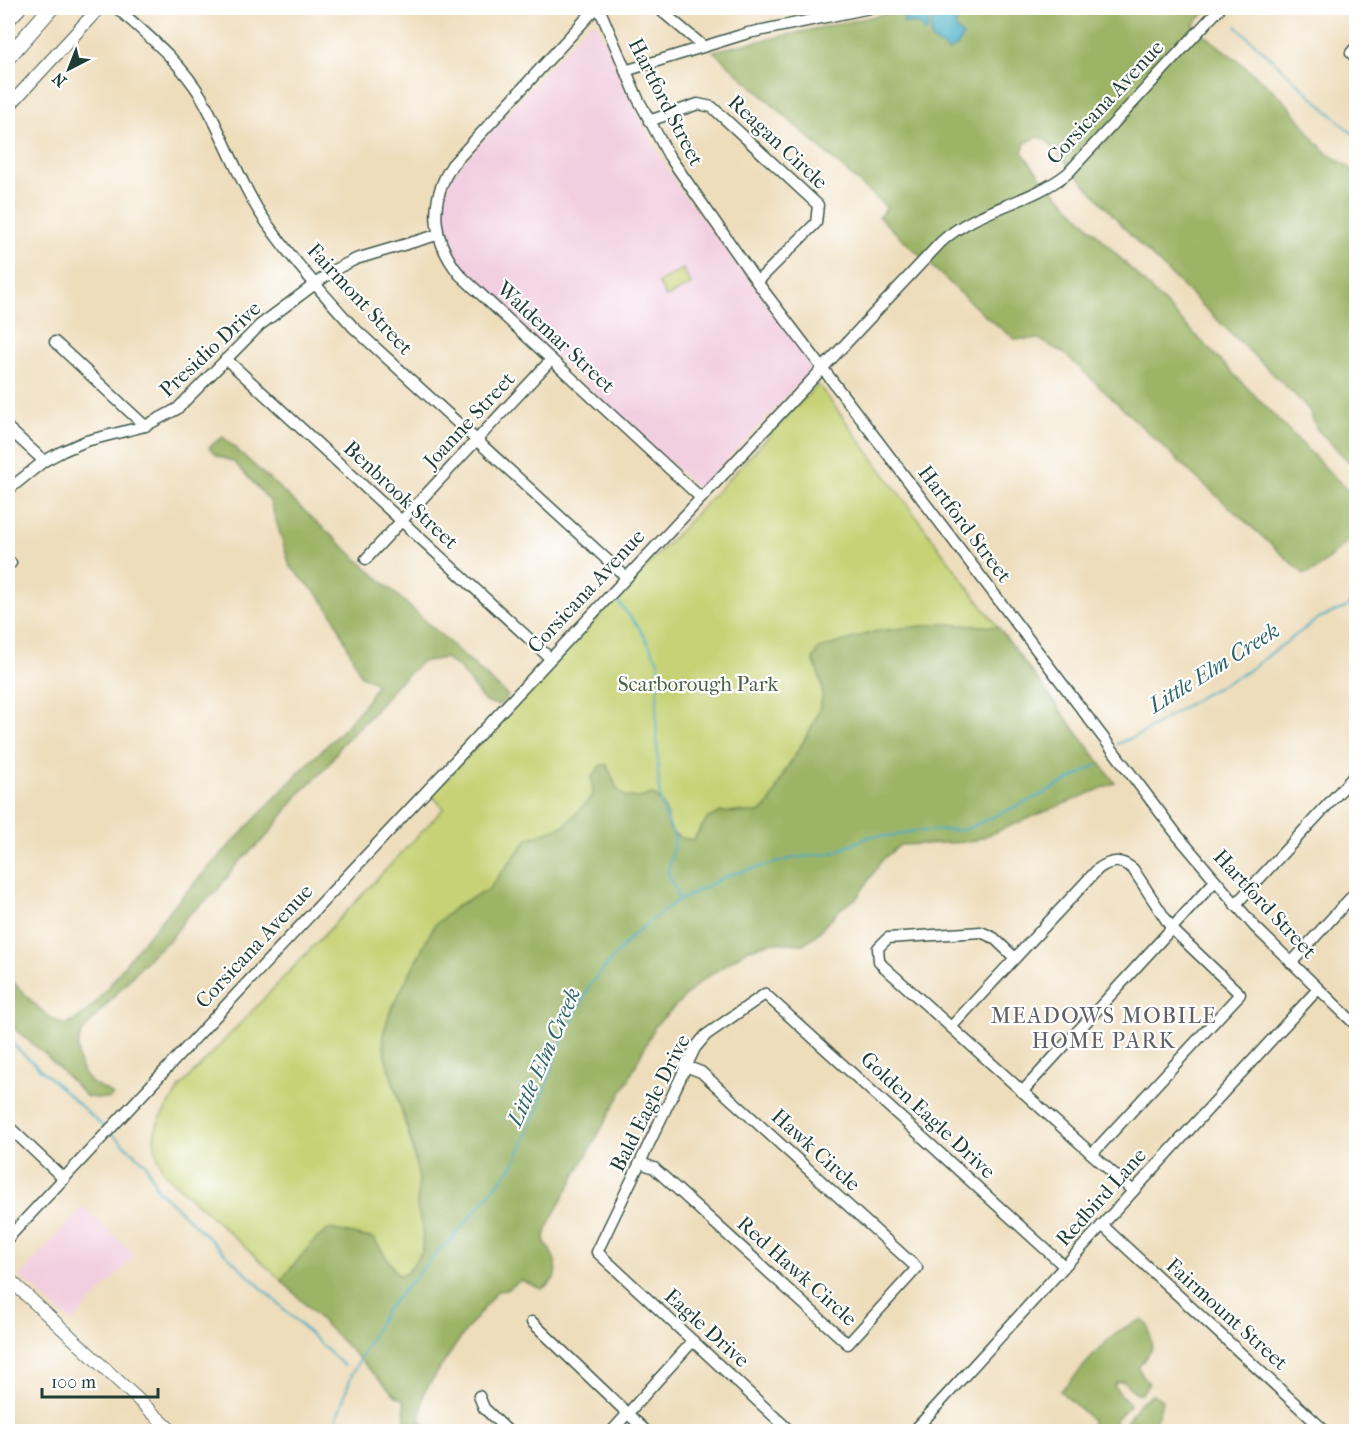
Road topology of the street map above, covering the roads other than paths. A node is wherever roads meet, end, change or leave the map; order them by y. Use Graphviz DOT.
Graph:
graph roads {
  1 [pos="18,8"];
  2 [pos="51,8"];
  3 [pos="99,8"];
  4 [pos="117,8"];
  5 [pos="597,8"];
  6 [pos="658,8"];
  7 [pos="870,8"];
  8 [pos="1220,8"];
  9 [pos="8,19"];
  10 [pos="703,46"];
  11 [pos="1356,47"];
  12 [pos="8,57"];
  13 [pos="1356,58"];
  14 [pos="625,71"];
  15 [pos="8,107"];
  16 [pos="649,121"];
  17 [pos="437,235"];
  18 [pos="757,282"];
  19 [pos="314,284"];
  20 [pos="55,342"];
  21 [pos="226,359"];
  22 [pos="551,360"];
  23 [pos="822,367"];
  24 [pos="145,426"];
  25 [pos="8,428"];
  26 [pos="476,441"];
  27 [pos="44,461"];
  28 [pos="8,490"];
  29 [pos="700,497"];
  30 [pos="401,521"];
  31 [pos="366,560"];
  32 [pos="626,577"];
  33 [pos="550,658"];
  34 [pos="1356,774"];
  35 [pos="1215,881"];
  36 [pos="1356,892"];
  37 [pos="1234,905"];
  38 [pos="1172,929"];
  39 [pos="1015,958"];
  40 [pos="1291,963"];
  41 [pos="1318,989"];
  42 [pos="765,994"];
  43 [pos="1356,1025"];
  44 [pos="951,1028"];
  45 [pos="686,1066"];
  46 [pos="1022,1092"];
  47 [pos="8,1125"];
  48 [pos="1092,1154"];
  49 [pos="641,1163"];
  50 [pos="64,1179"];
  51 [pos="1133,1191"];
  52 [pos="1102,1225"];
  53 [pos="8,1238"];
  54 [pos="597,1252"];
  55 [pos="1064,1266"];
  56 [pos="917,1268"];
  57 [pos="8,1278"];
  58 [pos="532,1322"];
  59 [pos="693,1341"];
  60 [pos="479,1396"];
  61 [pos="627,1413"];
  62 [pos="173,1431"];
  63 [pos="509,1431"];
  64 [pos="611,1431"];
  65 [pos="647,1431"];
  66 [pos="791,1431"];
  67 [pos="913,1431"];
  68 [pos="1326,1431"];
  1 -- 9 [label="highway"];
  2 -- 12 [label="highway"];
  3 -- 15 [label="main road"];
  4 -- 19 [label="street, Fairmont Street"];
  5 -- 14 [label="street, Hartford Street"];
  5 -- 17 [label="street, Waldemar Street"];
  6 -- 10 [label="street"];
  7 -- 10 [label="street"];
  8 -- 23 [label="street, Corsicana Avenue"];
  10 -- 14 [label="street"];
  11 -- 13 [label="street"];
  14 -- 16 [label="street, Hartford Street"];
  16 -- 18 [label="street, Hartford Street"];
  16 -- 18 [label="street, Reagan Circle"];
  17 -- 19 [label="street, Presidio Drive"];
  17 -- 22 [label="street, Waldemar Street"];
  18 -- 23 [label="street, Hartford Street"];
  19 -- 21 [label="street, Presidio Drive"];
  19 -- 26 [label="street, Fairmont Street"];
  20 -- 24 [label="street"];
  21 -- 24 [label="street, Presidio Drive"];
  21 -- 30 [label="street, Benbrook Street"];
  22 -- 26 [label="street, Joanne Street"];
  22 -- 29 [label="street, Waldemar Street"];
  23 -- 29 [label="street, Corsicana Avenue"];
  23 -- 35 [label="street, Hartford Street"];
  24 -- 27 [label="street, Presidio Drive"];
  25 -- 27 [label="street"];
  26 -- 30 [label="street, Joanne Street"];
  26 -- 32 [label="street, Fairmont Street"];
  27 -- 28 [label="street, Presidio Drive"];
  29 -- 32 [label="street, Corsicana Avenue"];
  30 -- 31 [label="street, Joanne Street"];
  30 -- 33 [label="street, Benbrook Street"];
  32 -- 33 [label="street, Corsicana Avenue"];
  33 -- 50 [label="street, Corsicana Avenue"];
  34 -- 37 [label="street"];
  35 -- 37 [label="street, Hartford Street"];
  35 -- 38 [label="street"];
  36 -- 40 [label="street"];
  37 -- 40 [label="street, Hartford Street"];
  38 -- 39 [label="street"];
  38 -- 46 [label="street"];
  38 -- 48 [label="street"];
  39 -- 44 [label="street"];
  39 -- 44 [label="street"];
  40 -- 41 [label="street, Hartford Street"];
  41 -- 43 [label="street, Hartford Street"];
  41 -- 51 [label="street, Redbird Lane"];
  42 -- 45 [label="street, Bald Eagle Drive"];
  42 -- 55 [label="street, Golden Eagle Drive"];
  44 -- 46 [label="street"];
  45 -- 49 [label="street, Bald Eagle Drive"];
  45 -- 56 [label="street, Hawk Circle"];
  46 -- 48 [label="street"];
  47 -- 50 [label="street"];
  48 -- 51 [label="street"];
  49 -- 54 [label="street, Bald Eagle Drive"];
  49 -- 56 [label="street, Red Hawk Circle"];
  50 -- 53 [label="street, Corsicana Avenue"];
  51 -- 52 [label="street, Redbird Lane"];
  52 -- 55 [label="street, Redbird Lane"];
  52 -- 68 [label="street, Fairmount Street"];
  54 -- 59 [label="street, Eagle Drive"];
  55 -- 67 [label="street, Redbird Lane"];
  57 -- 62 [label="main road"];
  58 -- 61 [label="street"];
  59 -- 61 [label="street"];
  59 -- 66 [label="street, Eagle Drive"];
  60 -- 63 [label="street"];
  61 -- 64 [label="street"];
  61 -- 65 [label="street"];
}
